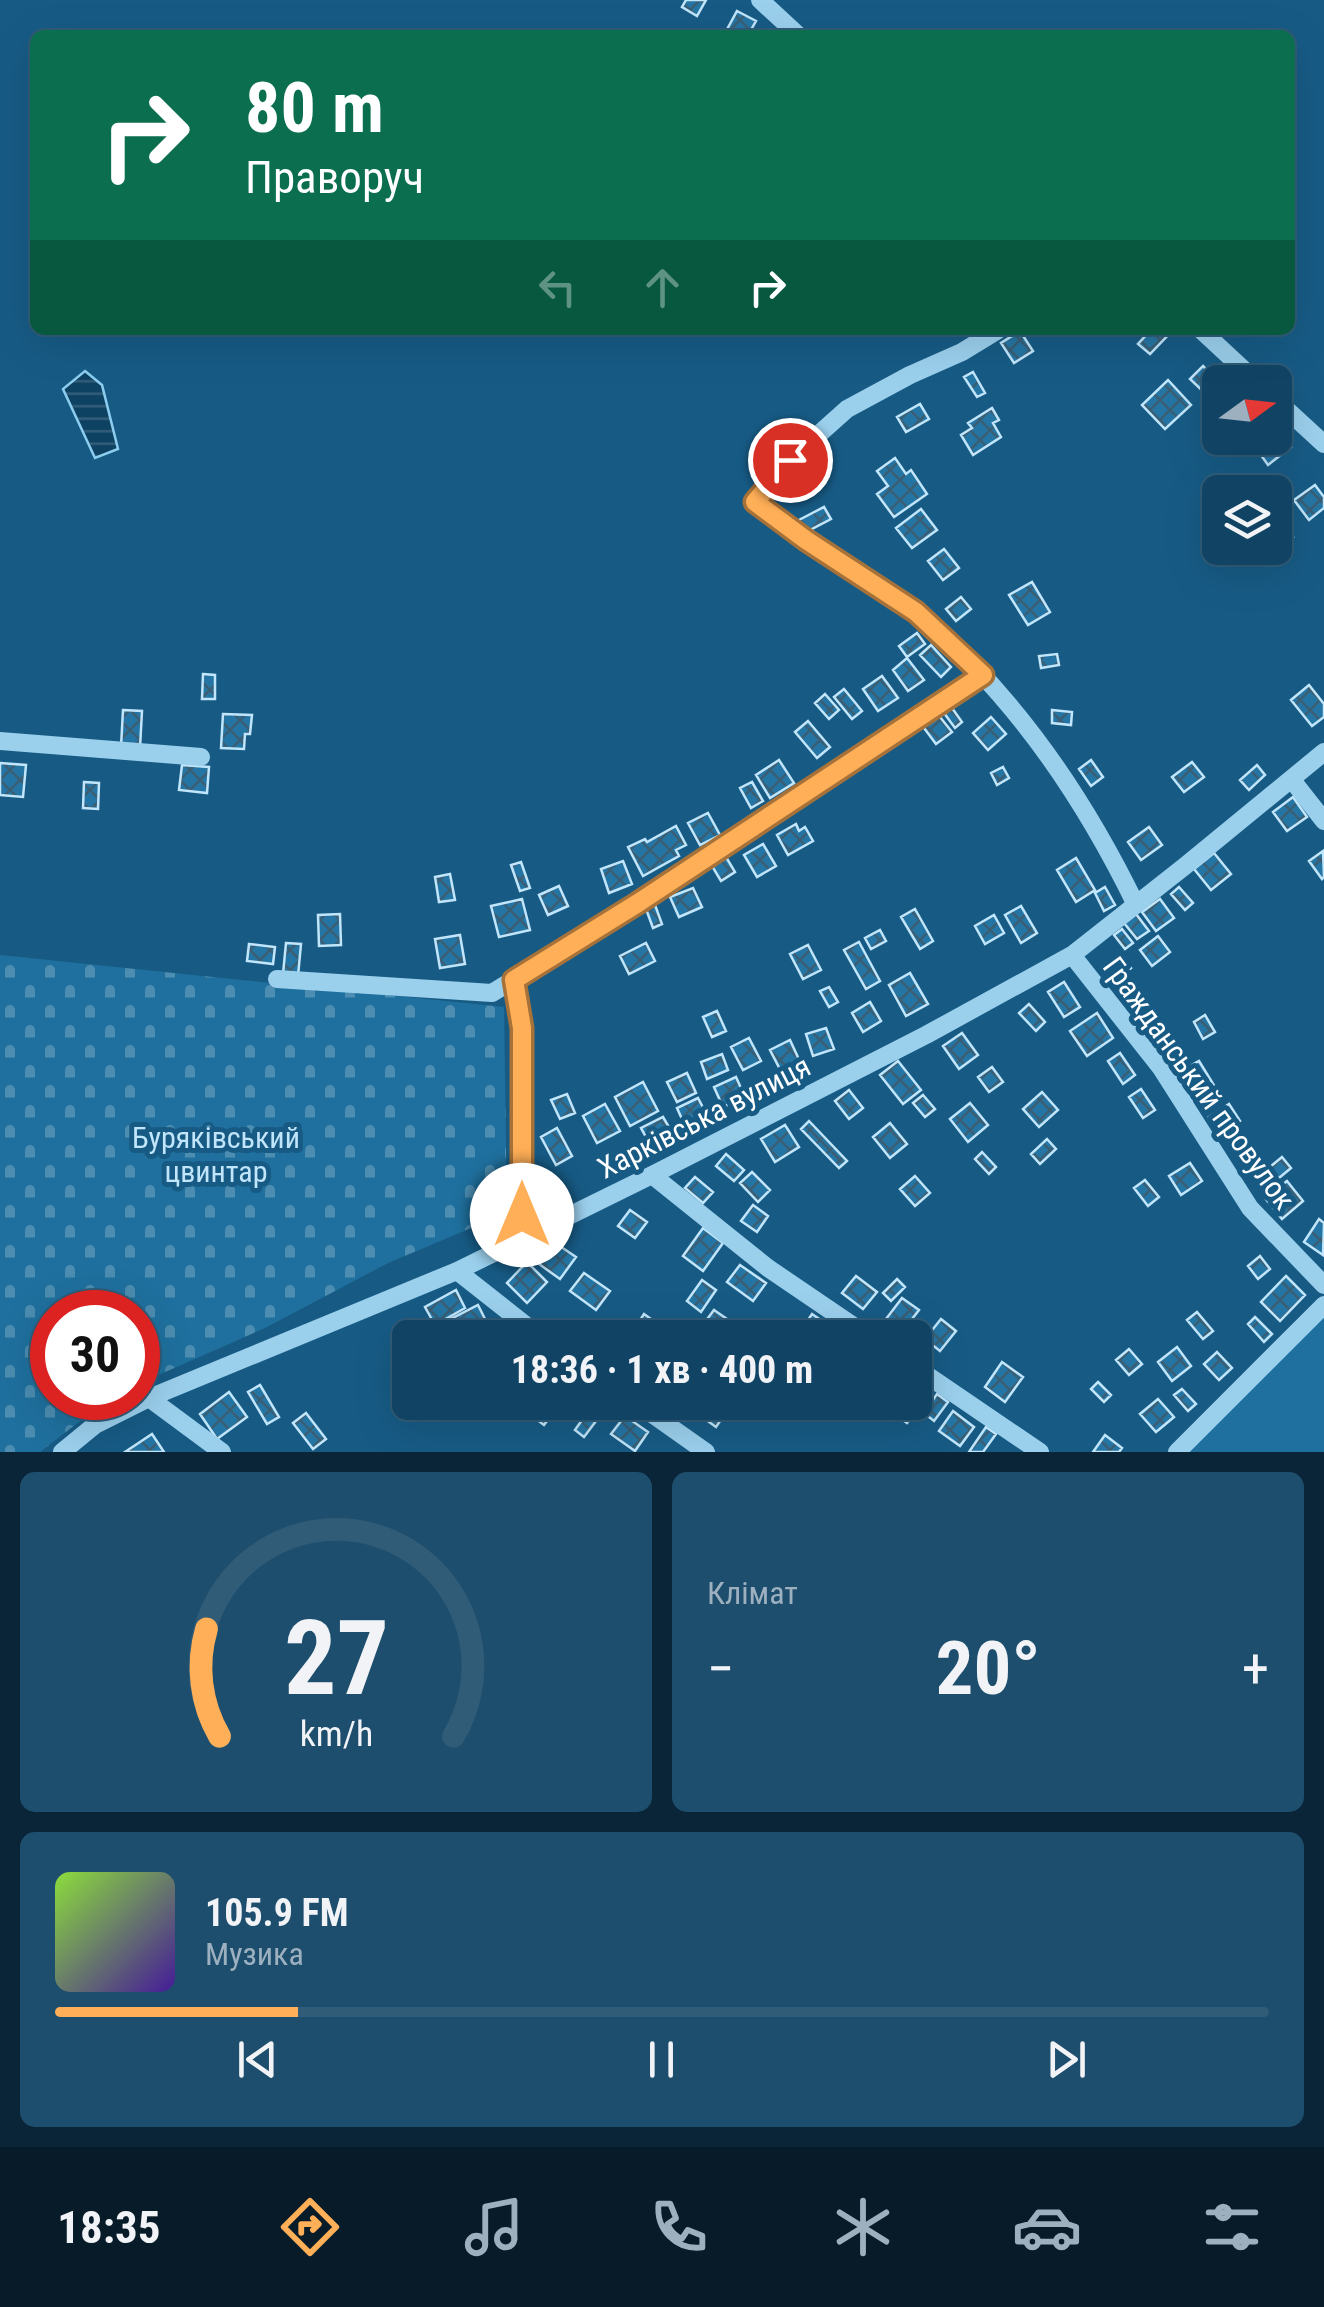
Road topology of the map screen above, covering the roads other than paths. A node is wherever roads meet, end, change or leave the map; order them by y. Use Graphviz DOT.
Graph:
graph roads {
  1 [pos="760,0"];
  2 [pos="793,30"];
  3 [pos="990,335"];
  4 [pos="1206,335"];
  5 [pos="1239,365"];
  6 [pos="1292,415"];
  7 [pos="1324,444"];
  8 [pos="983,675"];
  9 [pos="0,741"];
  10 [pos="1324,752"];
  11 [pos="201,757"];
  12 [pos="1292,780"];
  13 [pos="1324,821"];
  14 [pos="1136,905"];
  15 [pos="1072,955"];
  16 [pos="277,979"];
  17 [pos="514,980"];
  18 [pos="652,1176"];
  19 [pos="528,1236"];
  20 [pos="457,1271"];
  21 [pos="1324,1285"];
  22 [pos="1324,1305"];
  23 [pos="519,1320"];
  24 [pos="845,1320"];
  25 [pos="932,1379"];
  26 [pos="160,1393"];
  27 [pos="160,1406"];
  28 [pos="104,1420"];
  29 [pos="661,1420"];
  30 [pos="62,1452"];
  31 [pos="222,1452"];
  32 [pos="706,1452"];
  33 [pos="1040,1452"];
  34 [pos="1177,1452"];
  1 -- 2 [label="street"];
  3 -- 8 [label="street"];
  4 -- 5 [label="street"];
  6 -- 7 [label="street"];
  8 -- 14 [label="street"];
  8 -- 17 [label="street"];
  9 -- 11 [label="street"];
  10 -- 12 [label="street, Харківська вулиця"];
  12 -- 13 [label="street"];
  12 -- 14 [label="street, Харківська вулиця"];
  14 -- 15 [label="street, Харківська вулиця"];
  15 -- 18 [label="street, Харківська вулиця"];
  15 -- 21 [label="street, Гражданський провулок"];
  16 -- 17 [label="street"];
  17 -- 19 [label="street"];
  18 -- 19 [label="street, Харківська вулиця"];
  18 -- 24 [label="street"];
  19 -- 20 [label="street, Харківська вулиця"];
  20 -- 23 [label="street"];
  20 -- 26 [label="street, Харківська вулиця"];
  22 -- 34 [label="street"];
  25 -- 33 [label="street"];
  27 -- 31 [label="street"];
  28 -- 30 [label="street, Харківська вулиця"];
  29 -- 32 [label="street"];
}
